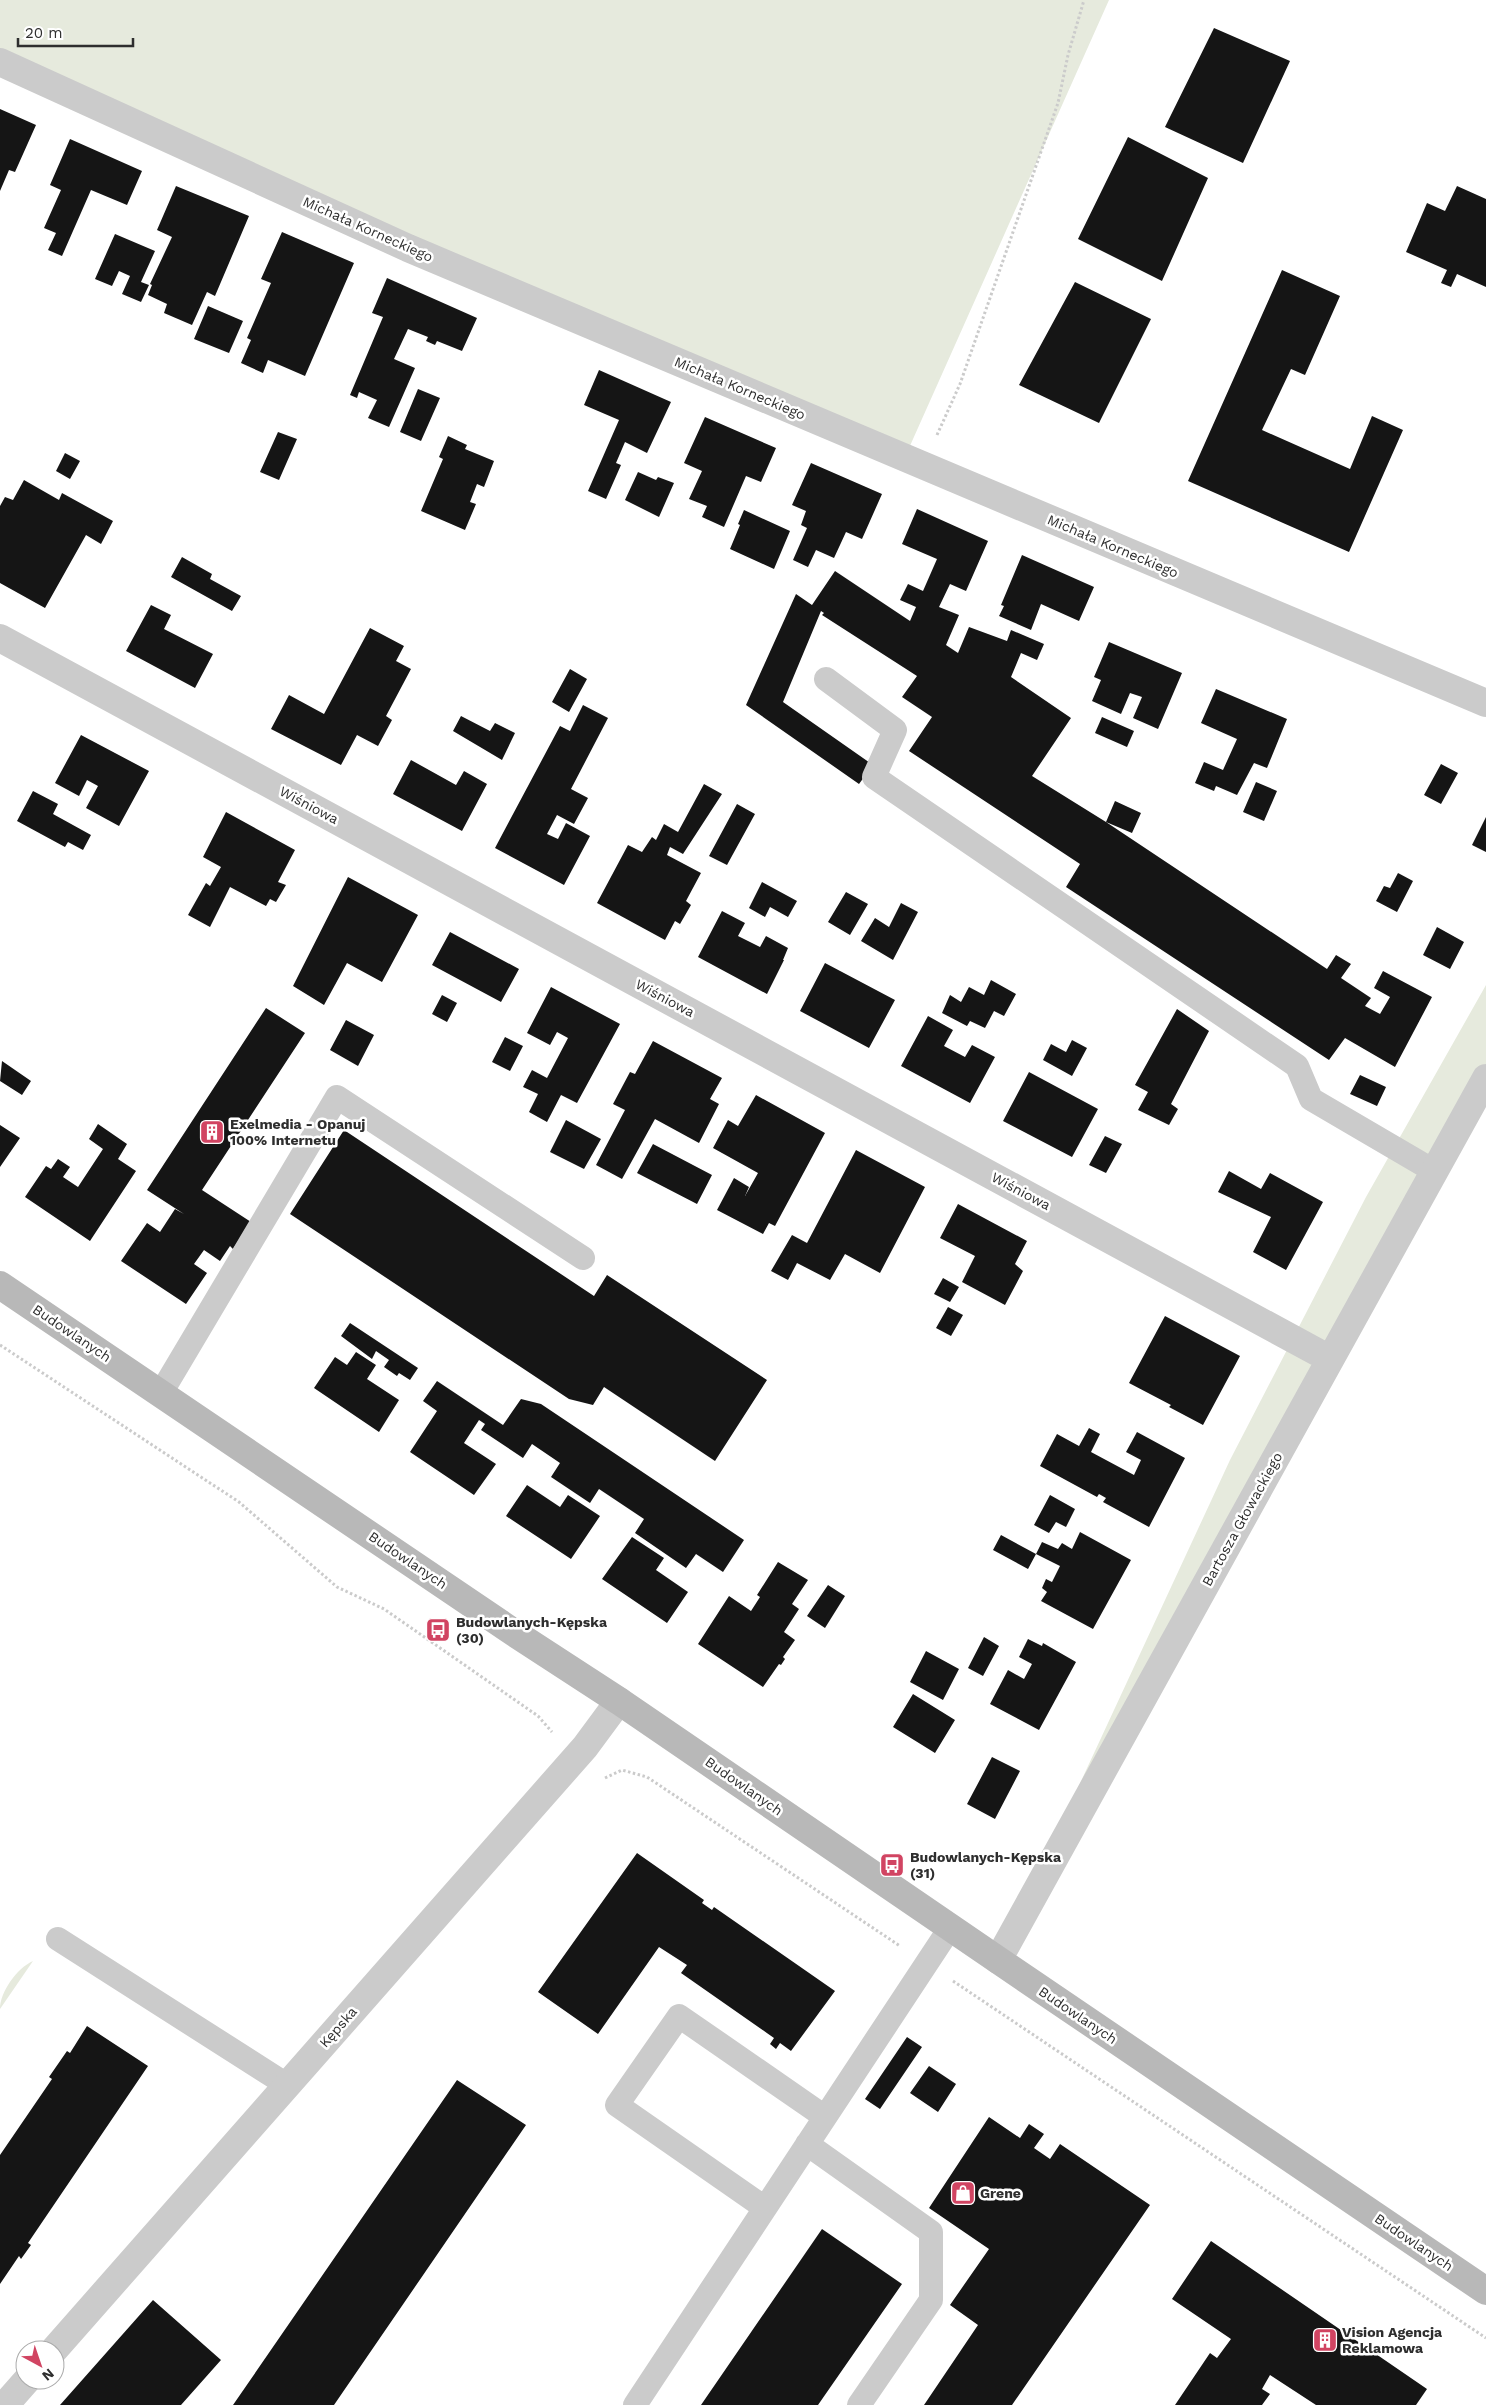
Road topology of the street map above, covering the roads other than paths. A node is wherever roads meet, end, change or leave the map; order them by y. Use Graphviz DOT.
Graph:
graph roads {
  1 [pos="0,62"];
  2 [pos="0,638"];
  3 [pos="826,679"];
  4 [pos="1486,703"];
  5 [pos="1486,1078"];
  6 [pos="1434,1171"];
  7 [pos="583,1258"];
  8 [pos="0,1285"];
  9 [pos="1330,1359"];
  10 [pos="161,1393"];
  11 [pos="619,1700"];
  12 [pos="950,1928"];
  13 [pos="58,1939"];
  14 [pos="998,1960"];
  15 [pos="287,2085"];
  16 [pos="825,2117"];
  17 [pos="807,2144"];
  18 [pos="765,2208"];
  19 [pos="1486,2291"];
  20 [pos="63,2340"];
  21 [pos="18,2390"];
  22 [pos="5,2405"];
  23 [pos="635,2405"];
  24 [pos="859,2405"];
  1 -- 4 [label="street, Michała Korneckiego"];
  2 -- 9 [label="street, Wiśniowa"];
  3 -- 6 [label="lane"];
  5 -- 6 [label="street, Bartosza Głowackiego"];
  6 -- 9 [label="street, Bartosza Głowackiego"];
  7 -- 10 [label="lane"];
  8 -- 10 [label="main road, Budowlanych"];
  9 -- 14 [label="street, Bartosza Głowackiego"];
  10 -- 11 [label="main road, Budowlanych"];
  11 -- 12 [label="main road, Budowlanych"];
  11 -- 15 [label="street, Kępska"];
  12 -- 14 [label="main road, Budowlanych"];
  12 -- 16 [label="lane"];
  13 -- 15 [label="lane"];
  14 -- 19 [label="main road, Budowlanych"];
  15 -- 20 [label="street, Kępska"];
  16 -- 17 [label="lane"];
  16 -- 18 [label="lane"];
  17 -- 18 [label="lane"];
  17 -- 24 [label="lane"];
  18 -- 23 [label="lane"];
  21 -- 22 [label="street"];
}
